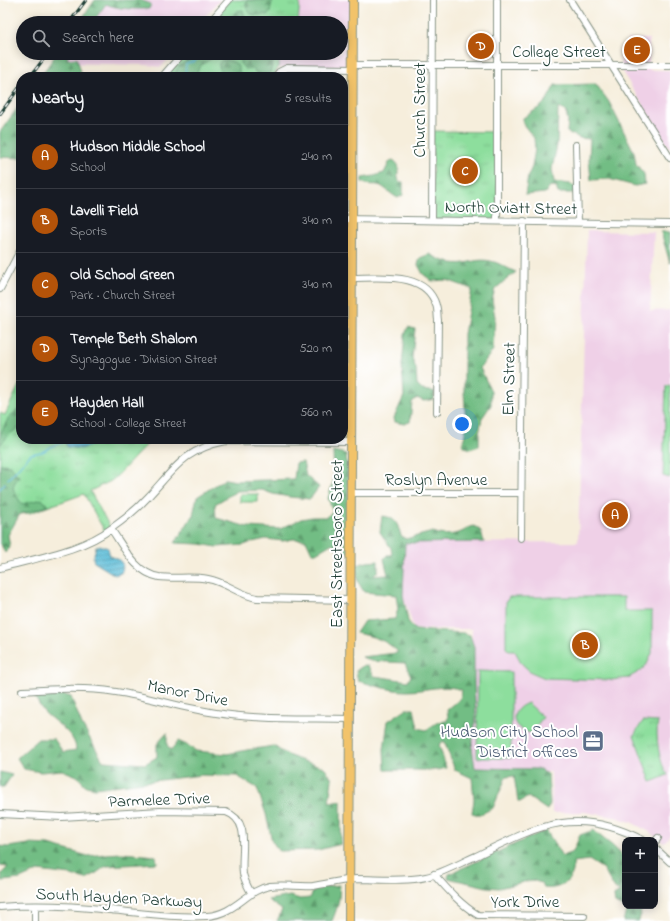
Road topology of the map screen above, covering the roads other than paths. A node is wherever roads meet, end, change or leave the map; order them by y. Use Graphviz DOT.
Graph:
graph roads {
  1 [pos="229,0"];
  2 [pos="353,0"];
  3 [pos="433,0"];
  4 [pos="498,0"];
  5 [pos="570,0"];
  6 [pos="215,16"];
  7 [pos="177,60"];
  8 [pos="433,65"];
  9 [pos="497,65"];
  10 [pos="610,65"];
  11 [pos="670,65"];
  12 [pos="352,67"];
  13 [pos="166,72"];
  14 [pos="279,72"];
  15 [pos="576,145"];
  16 [pos="670,158"];
  17 [pos="348,219"];
  18 [pos="353,219"];
  19 [pos="432,220"];
  20 [pos="497,220"];
  21 [pos="524,221"];
  22 [pos="578,222"];
  23 [pos="670,224"];
  24 [pos="16,259"];
  25 [pos="352,278"];
  26 [pos="0,289"];
  27 [pos="348,340"];
  28 [pos="352,340"];
  29 [pos="437,412"];
  30 [pos="348,442"];
  31 [pos="351,442"];
  32 [pos="213,444"];
  33 [pos="351,493"];
  34 [pos="521,493"];
  35 [pos="111,529"];
  36 [pos="521,538"];
  37 [pos="0,568"];
  38 [pos="350,600"];
  39 [pos="22,691"];
  40 [pos="350,719"];
  41 [pos="0,814"];
  42 [pos="636,837"];
  43 [pos="658,851"];
  44 [pos="670,862"];
  45 [pos="434,874"];
  46 [pos="349,880"];
  47 [pos="252,894"];
  48 [pos="35,906"];
  49 [pos="0,907"];
  50 [pos="584,916"];
  51 [pos="35,921"];
  52 [pos="349,921"];
  1 -- 6 [label="street"];
  2 -- 12 [label="main road, East Streetsboro Street"];
  3 -- 8 [label="street, Church Street"];
  4 -- 9 [label="street"];
  5 -- 10 [label="street"];
  7 -- 13 [label="street"];
  8 -- 9 [label="street, College Street"];
  8 -- 12 [label="street, College Street"];
  8 -- 19 [label="street, Church Street"];
  9 -- 10 [label="street, College Street"];
  9 -- 20 [label="street"];
  10 -- 11 [label="street, College Street"];
  10 -- 16 [label="street"];
  12 -- 14 [label="street, College Street"];
  12 -- 18 [label="main road, East Streetsboro Street"];
  15 -- 22 [label="street"];
  17 -- 18 [label="street, North Oviatt Street"];
  18 -- 19 [label="street, North Oviatt Street"];
  18 -- 25 [label="main road, East Streetsboro Street"];
  19 -- 20 [label="street, North Oviatt Street"];
  20 -- 21 [label="street, North Oviatt Street"];
  21 -- 22 [label="street, North Oviatt Street"];
  21 -- 34 [label="street, Elm Street"];
  22 -- 23 [label="street, North Oviatt Street"];
  24 -- 26 [label="street"];
  25 -- 28 [label="main road, East Streetsboro Street"];
  25 -- 29 [label="street"];
  27 -- 28 [label="street"];
  28 -- 31 [label="main road, East Streetsboro Street"];
  30 -- 31 [label="street"];
  31 -- 33 [label="main road, East Streetsboro Street"];
  32 -- 35 [label="street"];
  33 -- 34 [label="street, Roslyn Avenue"];
  33 -- 38 [label="main road, East Streetsboro Street"];
  34 -- 36 [label="street, Elm Street"];
  35 -- 37 [label="street"];
  35 -- 38 [label="street"];
  38 -- 40 [label="main road, East Streetsboro Street"];
  39 -- 40 [label="street, Manor Drive"];
  40 -- 46 [label="main road, East Streetsboro Street"];
  41 -- 47 [label="street, Parmelee Drive"];
  42 -- 45 [label="street, South Hayden Parkway"];
  43 -- 44 [label="street"];
  45 -- 46 [label="street, South Hayden Parkway"];
  45 -- 50 [label="street, York Drive"];
  46 -- 47 [label="street, South Hayden Parkway"];
  46 -- 52 [label="main road, East Streetsboro Street"];
  47 -- 48 [label="street, South Hayden Parkway"];
  48 -- 49 [label="street, South Hayden Parkway"];
  48 -- 51 [label="street"];
}
